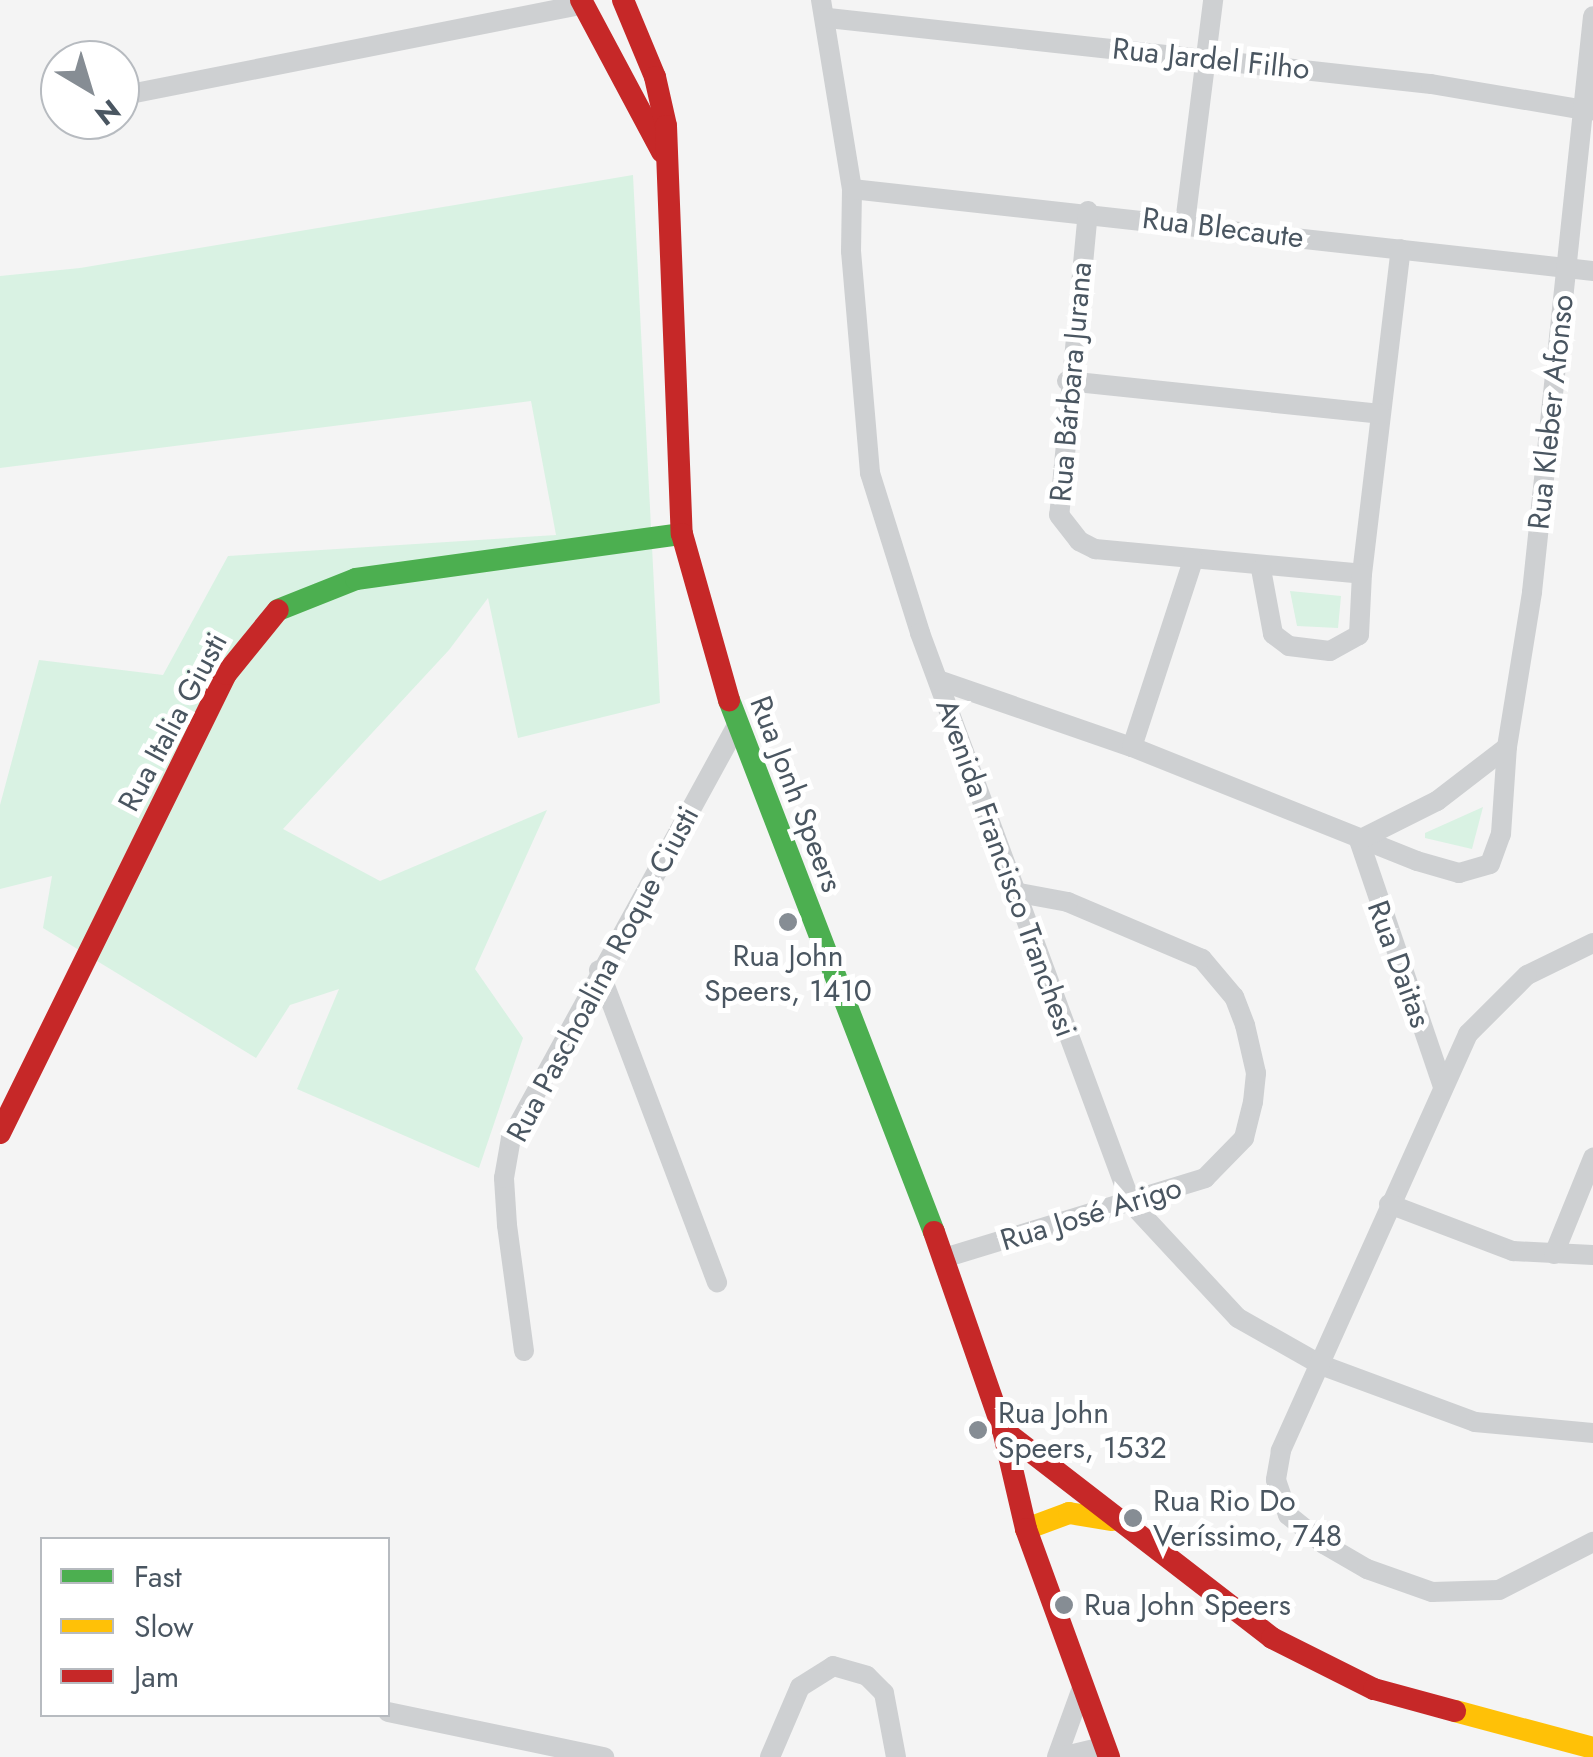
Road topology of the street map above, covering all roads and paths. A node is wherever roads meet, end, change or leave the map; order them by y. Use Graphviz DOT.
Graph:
graph roads {
  1 [pos="623,0"];
  2 [pos="1213,0"];
  3 [pos="582,2"];
  4 [pos="825,9"];
  5 [pos="1593,16"];
  6 [pos="1206,58"];
  7 [pos="140,92"];
  8 [pos="1587,111"];
  9 [pos="662,152"];
  10 [pos="852,190"];
  11 [pos="1088,211"];
  12 [pos="1185,224"];
  13 [pos="1400,249"];
  14 [pos="1566,268"];
  15 [pos="1593,271"];
  16 [pos="1067,381"];
  17 [pos="1380,414"];
  18 [pos="682,534"];
  19 [pos="1193,560"];
  20 [pos="1261,568"];
  21 [pos="1362,574"];
  22 [pos="938,680"];
  23 [pos="737,725"];
  24 [pos="1132,747"];
  25 [pos="1507,747"];
  26 [pos="1359,840"];
  27 [pos="1014,892"];
  28 [pos="1593,943"];
  29 [pos="598,970"];
  30 [pos="1443,1087"];
  31 [pos="0,1133"];
  32 [pos="1593,1158"];
  33 [pos="1131,1203"];
  34 [pos="1389,1204"];
  35 [pos="1554,1254"];
  36 [pos="1593,1255"];
  37 [pos="944,1258"];
  38 [pos="717,1282"];
  39 [pos="524,1351"];
  40 [pos="1321,1364"];
  41 [pos="1003,1430"];
  42 [pos="1593,1433"];
  43 [pos="1120,1522"];
  44 [pos="1026,1528"];
  45 [pos="1593,1542"];
  46 [pos="1083,1685"];
  47 [pos="390,1712"];
  48 [pos="1593,1748"];
  49 [pos="1107,1752"];
  50 [pos="604,1757"];
  51 [pos="770,1757"];
  52 [pos="896,1757"];
  53 [pos="1059,1757"];
  1 -- 9 [label="main road, Rua Jonh Speers"];
  2 -- 6 [label="street"];
  3 -- 7 [label="street"];
  3 -- 9 [label="main road, Rua Jonh Speers"];
  4 -- 6 [label="street, Rua Jardel Filho"];
  4 -- 10 [label="street, Avenida Francisco Tranchesi"];
  5 -- 8 [label="street, Rua Kleber Afonso"];
  6 -- 8 [label="street, Rua Jardel Filho"];
  6 -- 12 [label="street"];
  8 -- 14 [label="street, Rua Kleber Afonso"];
  9 -- 18 [label="main road, Rua Jonh Speers"];
  10 -- 11 [label="street, Rua Blecaute"];
  10 -- 22 [label="street, Avenida Francisco Tranchesi"];
  11 -- 12 [label="street, Rua Blecaute"];
  11 -- 16 [label="street, Rua Bárbara Jurana"];
  12 -- 13 [label="street, Rua Blecaute"];
  13 -- 14 [label="street, Rua Blecaute"];
  13 -- 17 [label="street"];
  14 -- 15 [label="street, Rua Blecaute"];
  14 -- 25 [label="street, Rua Kleber Afonso"];
  16 -- 17 [label="street"];
  16 -- 19 [label="street, Rua Bárbara Jurana"];
  17 -- 21 [label="street"];
  18 -- 23 [label="main road, Rua Jonh Speers"];
  18 -- 31 [label="main road, Rua Italia Giusti"];
  19 -- 20 [label="street, Rua Bárbara Jurana"];
  19 -- 24 [label="street"];
  20 -- 21 [label="street, Rua Bárbara Jurana"];
  20 -- 21 [label="street"];
  22 -- 24 [label="street, Rua Kleber Afonso"];
  22 -- 27 [label="street, Avenida Francisco Tranchesi"];
  23 -- 29 [label="street, Rua Paschoalina Roque Ciusti"];
  23 -- 37 [label="main road, Rua Jonh Speers"];
  24 -- 26 [label="street, Rua Kleber Afonso"];
  25 -- 26 [label="street"];
  25 -- 26 [label="street, Rua Kleber Afonso"];
  26 -- 30 [label="street, Rua Daitas"];
  27 -- 33 [label="street, Avenida Francisco Tranchesi"];
  27 -- 33 [label="street, Rua José Arigo"];
  28 -- 30 [label="street"];
  29 -- 38 [label="street"];
  29 -- 39 [label="street, Rua Paschoalina Roque Ciusti"];
  30 -- 34 [label="street"];
  32 -- 35 [label="street"];
  33 -- 37 [label="street, Rua José Arigo"];
  33 -- 40 [label="street, Avenida Francisco Tranchesi"];
  34 -- 35 [label="street"];
  34 -- 40 [label="street"];
  35 -- 36 [label="street"];
  37 -- 41 [label="main road, Rua Jonh Speers"];
  40 -- 42 [label="street, Avenida Francisco Tranchesi"];
  40 -- 45 [label="street"];
  41 -- 43 [label="main road"];
  41 -- 44 [label="main road, Rua Jonh Speers"];
  43 -- 44 [label="main road"];
  43 -- 48 [label="main road"];
  44 -- 46 [label="main road, Rua Jonh Speers"];
  46 -- 49 [label="main road, Rua Jonh Speers"];
  46 -- 53 [label="street"];
  47 -- 50 [label="street"];
  49 -- 53 [label="street"];
  51 -- 52 [label="street"];
}
